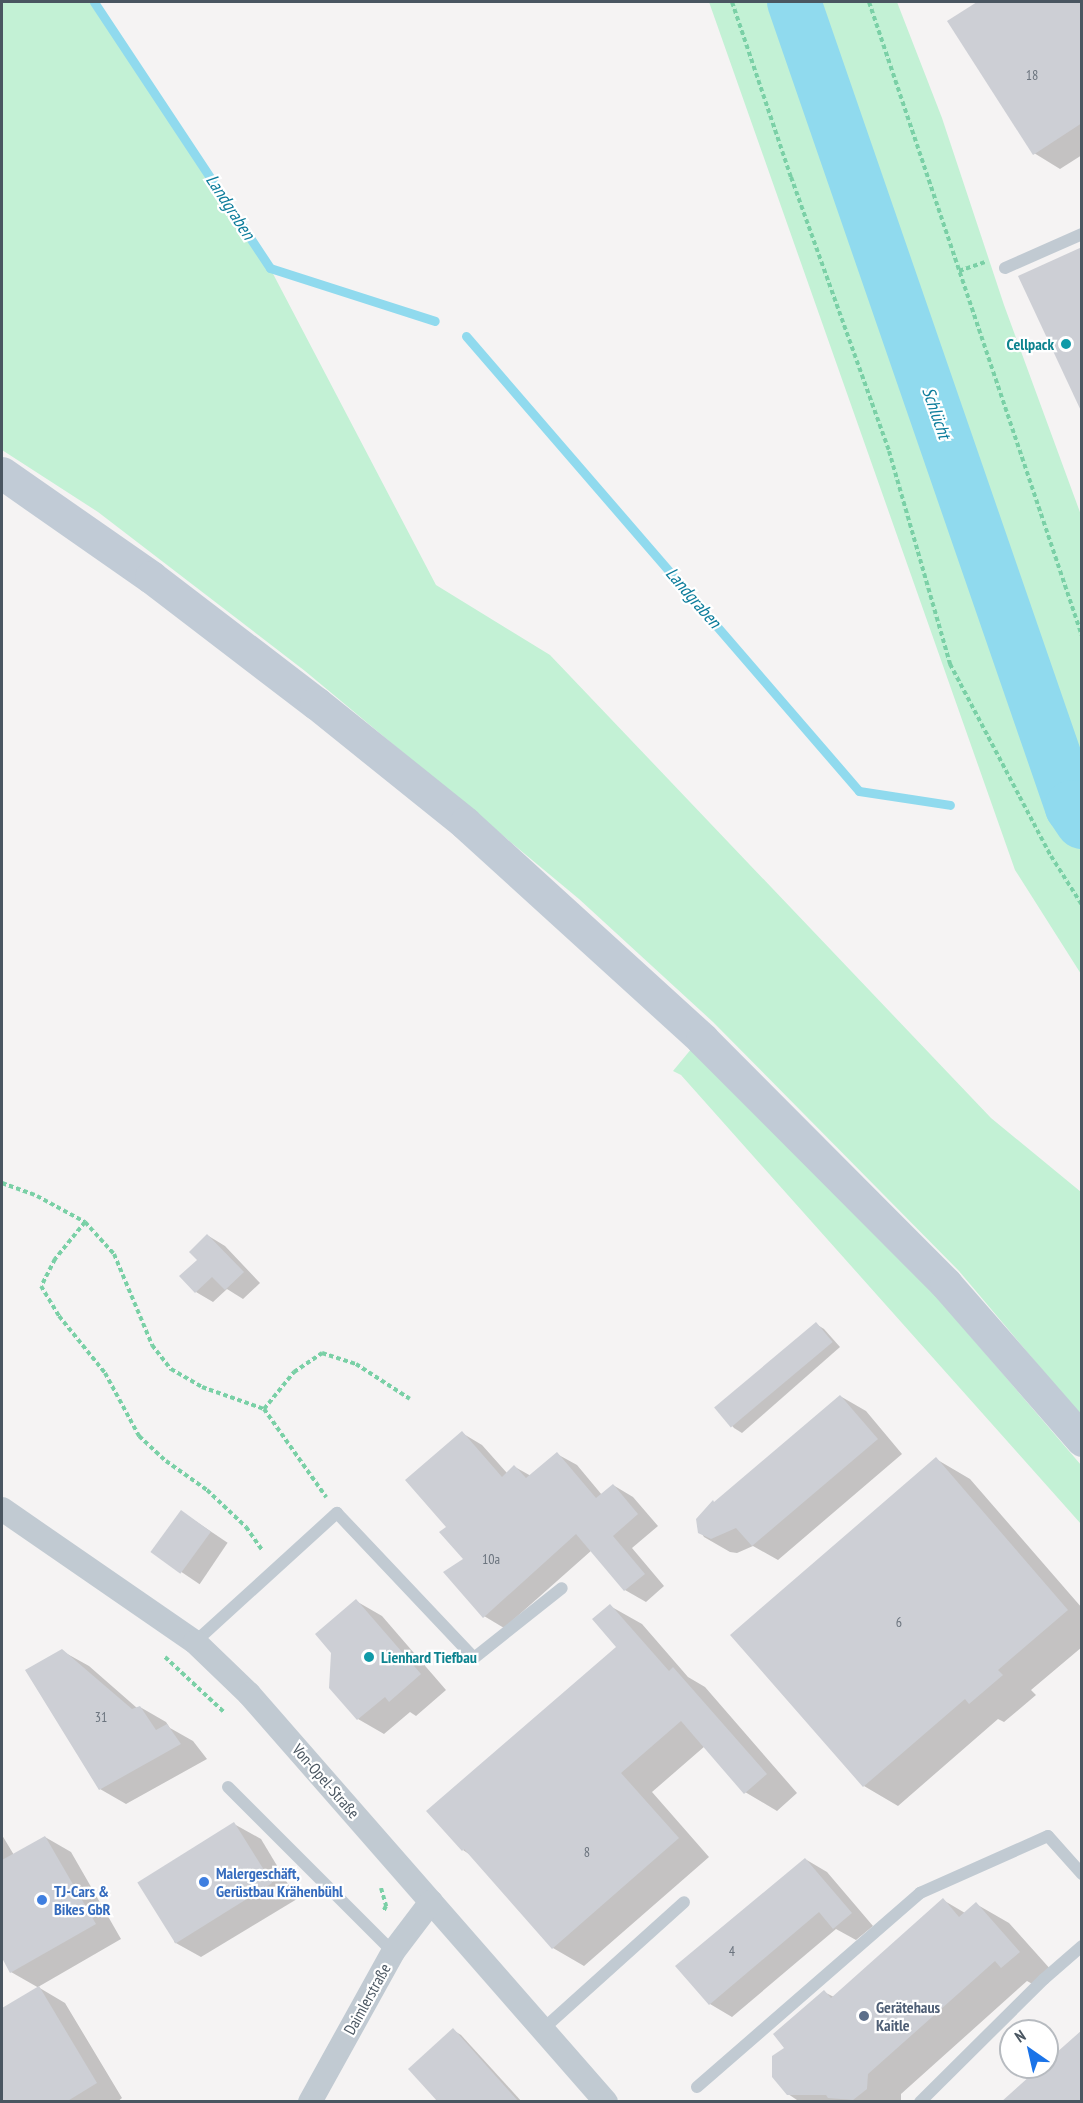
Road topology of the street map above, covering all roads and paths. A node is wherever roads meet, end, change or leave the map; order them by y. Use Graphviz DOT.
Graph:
graph roads {
  1 [pos="732,2"];
  2 [pos="868,2"];
  3 [pos="1082,234"];
  4 [pos="1005,268"];
  5 [pos="2,472"];
  6 [pos="1082,636"];
  7 [pos="1082,905"];
  8 [pos="2,1183"];
  9 [pos="86,1222"];
  10 [pos="410,1399"];
  11 [pos="264,1409"];
  12 [pos="1082,1440"];
  13 [pos="2,1509"];
  14 [pos="337,1513"];
  15 [pos="276,1568"];
  16 [pos="562,1588"];
  17 [pos="195,1642"];
  18 [pos="164,1656"];
  19 [pos="231,1718"];
  20 [pos="228,1787"];
  21 [pos="1082,1874"];
  22 [pos="380,1886"];
  23 [pos="431,1902"];
  24 [pos="684,1902"];
  25 [pos="386,1906"];
  26 [pos="1082,1947"];
  27 [pos="393,1952"];
  28 [pos="542,2030"];
  29 [pos="697,2087"];
  30 [pos="310,2102"];
  31 [pos="606,2102"];
  32 [pos="920,2102"];
  1 -- 7 [label="path"];
  2 -- 6 [label="path"];
  3 -- 4 [label="lane"];
  5 -- 12 [label="main road"];
  8 -- 9 [label="path"];
  9 -- 11 [label="path"];
  9 -- 15 [label="path"];
  10 -- 11 [label="path"];
  11 -- 14 [label="path"];
  13 -- 17 [label="street, Von-Opel-Straße"];
  14 -- 15 [label="lane"];
  14 -- 16 [label="lane"];
  15 -- 17 [label="lane"];
  17 -- 23 [label="street, Von-Opel-Straße"];
  18 -- 19 [label="path"];
  20 -- 27 [label="lane"];
  21 -- 29 [label="lane"];
  22 -- 25 [label="path"];
  23 -- 27 [label="street, Daimlerstraße"];
  23 -- 28 [label="street, Von-Opel-Straße"];
  24 -- 28 [label="lane"];
  26 -- 32 [label="lane"];
  27 -- 30 [label="street, Daimlerstraße"];
  28 -- 31 [label="street, Von-Opel-Straße"];
}
